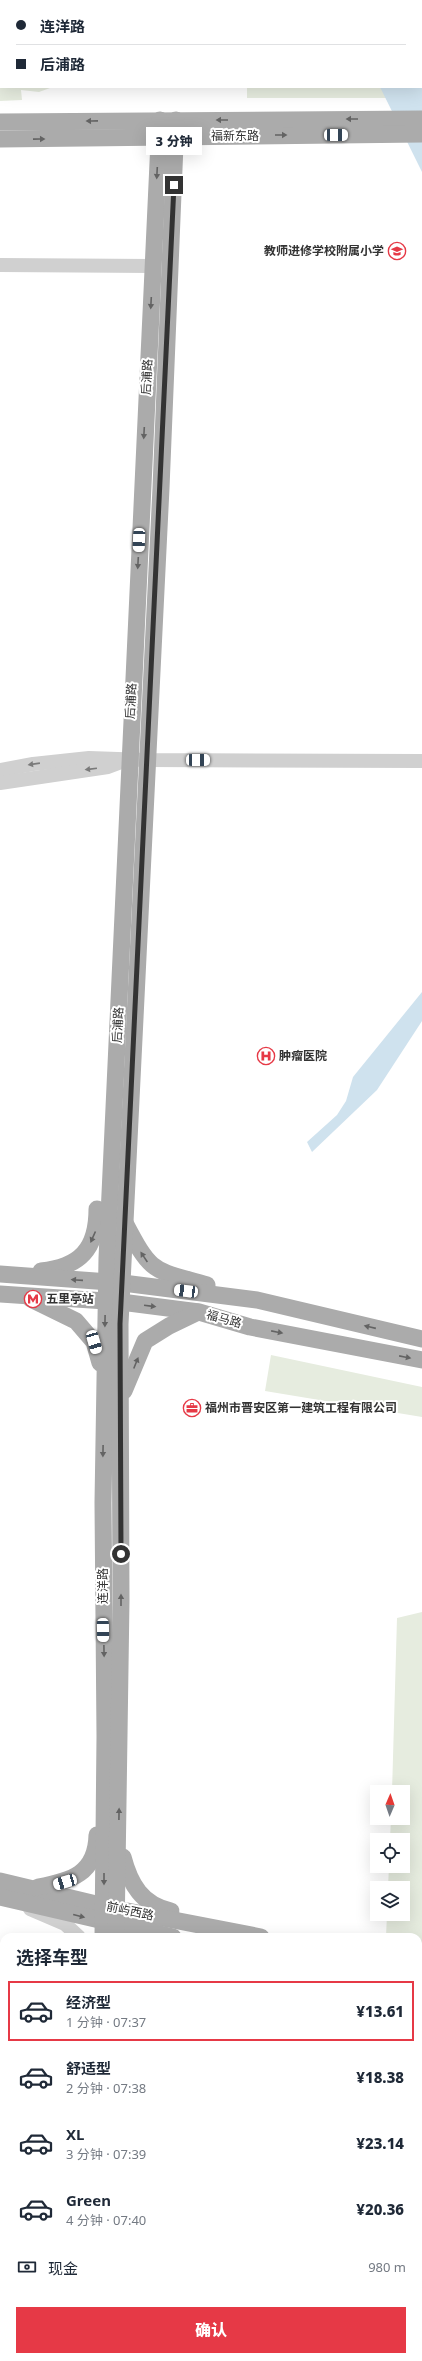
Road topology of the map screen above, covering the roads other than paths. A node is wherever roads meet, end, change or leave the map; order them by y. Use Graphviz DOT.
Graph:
graph roads {
  1 [pos="422,119"];
  2 [pos="0,122"];
  3 [pos="168,128"];
  4 [pos="422,134"];
  5 [pos="0,139"];
  6 [pos="0,265"];
  7 [pos="152,266"];
  8 [pos="128,759"];
  9 [pos="147,760"];
  10 [pos="422,761"];
  11 [pos="0,770"];
  12 [pos="0,783"];
  13 [pos="112,1145"];
  14 [pos="125,1222"];
  15 [pos="1,1274"];
  16 [pos="115,1283"];
  17 [pos="0,1294"];
  18 [pos="22,1295"];
  19 [pos="257,1300"];
  20 [pos="114,1302"];
  21 [pos="199,1312"];
  22 [pos="422,1339"];
  23 [pos="422,1360"];
  24 [pos="104,1378"];
  25 [pos="121,1399"];
  26 [pos="105,1736"];
  27 [pos="119,1840"];
  28 [pos="0,1882"];
  29 [pos="33,1888"];
  30 [pos="3,1898"];
  31 [pos="110,1923"];
  32 [pos="75,1933"];
  33 [pos="154,1933"];
  34 [pos="218,1933"];
  35 [pos="255,1933"];
  1 -- 3 [label="main road, 福新东路, one-way"];
  3 -- 2 [label="main road, 福新东路, one-way"];
  3 -- 4 [label="main road, 福新东路, one-way"];
  5 -- 3 [label="main road, 福新东路, one-way"];
  3 -- 7 [label="main road, 后浦路, one-way"];
  3 -- 9 [label="main road, 后浦路"];
  6 -- 7 [label="street"];
  7 -- 8 [label="main road, 后浦路, one-way"];
  8 -- 9 [label="street"];
  8 -- 11 [label="street, one-way"];
  8 -- 12 [label="street, one-way"];
  8 -- 13 [label="main road, 后浦路"];
  9 -- 10 [label="street"];
  9 -- 14 [label="main road, 后浦路"];
  13 -- 15 [label="main road, one-way"];
  13 -- 16 [label="main road, 后浦路"];
  14 -- 16 [label="main road, 后浦路"];
  19 -- 14 [label="main road, one-way"];
  16 -- 15 [label="main road, 福马路, one-way"];
  16 -- 19 [label="main road, 福马路"];
  16 -- 20 [label="main road, 连洋路"];
  17 -- 18 [label="main road, 福马路"];
  18 -- 20 [label="main road, 福马路"];
  18 -- 24 [label="main road"];
  22 -- 19 [label="main road, 福马路, one-way"];
  20 -- 21 [label="main road, 福马路, one-way"];
  20 -- 24 [label="main road, 连洋路, one-way"];
  20 -- 25 [label="main road, 连洋路"];
  21 -- 23 [label="main road, 福马路, one-way"];
  25 -- 21 [label="main road, one-way"];
  24 -- 26 [label="main road, 连洋路, one-way"];
  27 -- 25 [label="main road, 连洋路, one-way"];
  26 -- 29 [label="main road"];
  26 -- 31 [label="main road, 连洋路, one-way"];
  27 -- 31 [label="main road, 连洋路"];
  27 -- 35 [label="main road"];
  28 -- 29 [label="main road, 前屿西路"];
  29 -- 31 [label="main road, 前屿西路"];
  30 -- 31 [label="main road, 前屿西路, one-way"];
  30 -- 32 [label="street"];
  31 -- 33 [label="main road, 前屿西路"];
  31 -- 34 [label="main road, 前屿西路"];
}
